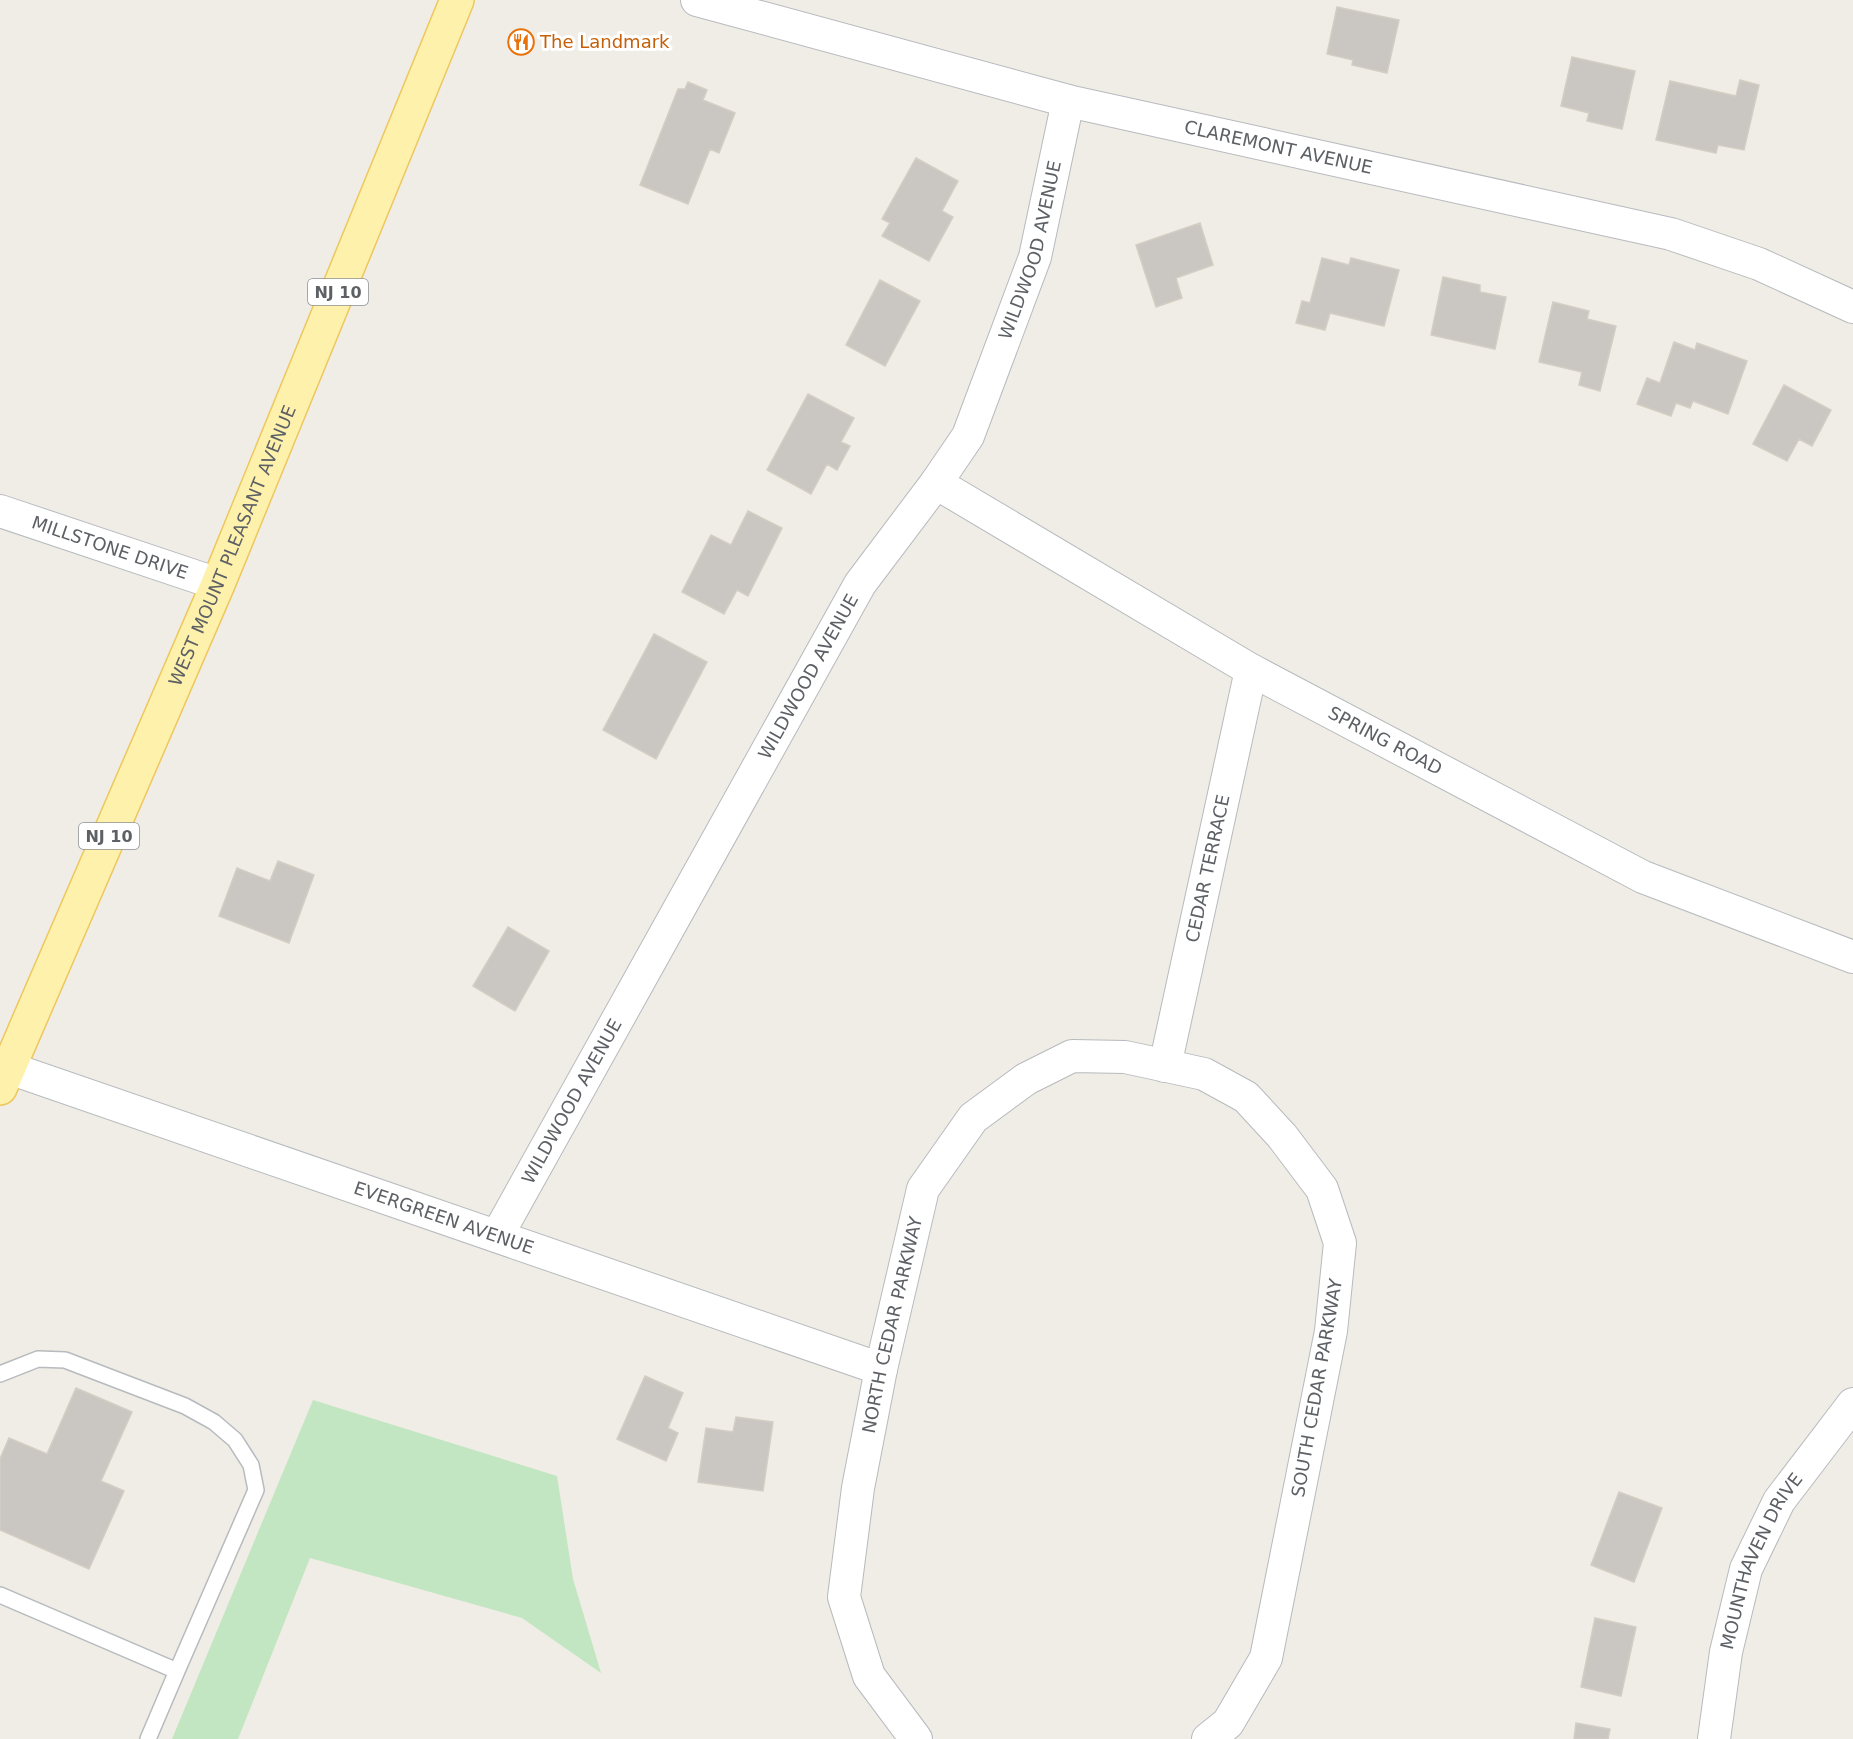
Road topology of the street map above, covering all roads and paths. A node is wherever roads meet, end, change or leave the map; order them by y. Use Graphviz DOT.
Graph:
graph roads {
  1 [pos="457,0"];
  2 [pos="697,0"];
  3 [pos="1068,101"];
  4 [pos="1853,307"];
  5 [pos="936,483"];
  6 [pos="0,511"];
  7 [pos="218,584"];
  8 [pos="1251,670"];
  9 [pos="1853,957"];
  10 [pos="1165,1066"];
  11 [pos="4,1078"];
  12 [pos="497,1236"];
  13 [pos="881,1369"];
  14 [pos="0,1374"];
  15 [pos="1853,1404"];
  16 [pos="0,1595"];
  17 [pos="177,1671"];
  18 [pos="148,1739"];
  19 [pos="916,1739"];
  20 [pos="1208,1739"];
  21 [pos="1714,1739"];
  1 -- 7 [label="main road, WEST MOUNT PLEASANT AVENUE / NJ 10"];
  2 -- 3 [label="street, CLAREMONT AVENUE"];
  3 -- 4 [label="street, CLAREMONT AVENUE"];
  3 -- 5 [label="street, WILDWOOD AVENUE"];
  5 -- 8 [label="street, SPRING ROAD"];
  5 -- 12 [label="street, WILDWOOD AVENUE"];
  6 -- 7 [label="street, MILLSTONE DRIVE"];
  7 -- 11 [label="main road, WEST MOUNT PLEASANT AVENUE / NJ 10"];
  8 -- 9 [label="street, SPRING ROAD"];
  8 -- 10 [label="street, CEDAR TERRACE"];
  10 -- 13 [label="street, NORTH CEDAR PARKWAY"];
  10 -- 20 [label="street, SOUTH CEDAR PARKWAY"];
  11 -- 12 [label="street, EVERGREEN AVENUE"];
  12 -- 13 [label="street, EVERGREEN AVENUE"];
  13 -- 19 [label="street, NORTH CEDAR PARKWAY"];
  14 -- 17 [label="lane"];
  15 -- 21 [label="street, MOUNTHAVEN DRIVE"];
  16 -- 17 [label="lane"];
  17 -- 18 [label="lane"];
}
